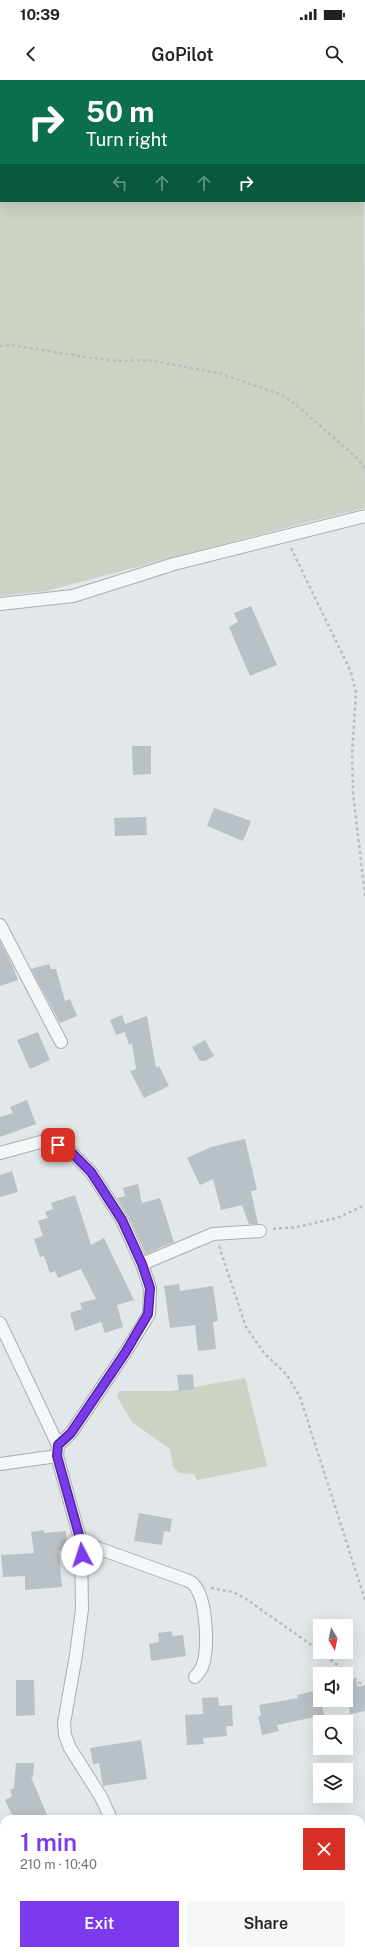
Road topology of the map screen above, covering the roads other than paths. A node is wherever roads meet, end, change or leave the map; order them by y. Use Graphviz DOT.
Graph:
graph roads {
  1 [pos="365,516"];
  2 [pos="0,604"];
  3 [pos="0,925"];
  4 [pos="61,1042"];
  5 [pos="0,1153"];
  6 [pos="260,1231"];
  7 [pos="142,1264"];
  8 [pos="0,1323"];
  9 [pos="58,1450"];
  10 [pos="0,1464"];
  11 [pos="81,1542"];
  12 [pos="195,1678"];
  13 [pos="109,1815"];
  1 -- 2 [label="street"];
  3 -- 4 [label="street"];
  5 -- 7 [label="street"];
  6 -- 7 [label="street"];
  7 -- 9 [label="street"];
  8 -- 9 [label="street"];
  9 -- 10 [label="street"];
  9 -- 11 [label="street"];
  11 -- 12 [label="street"];
  11 -- 13 [label="street"];
}
